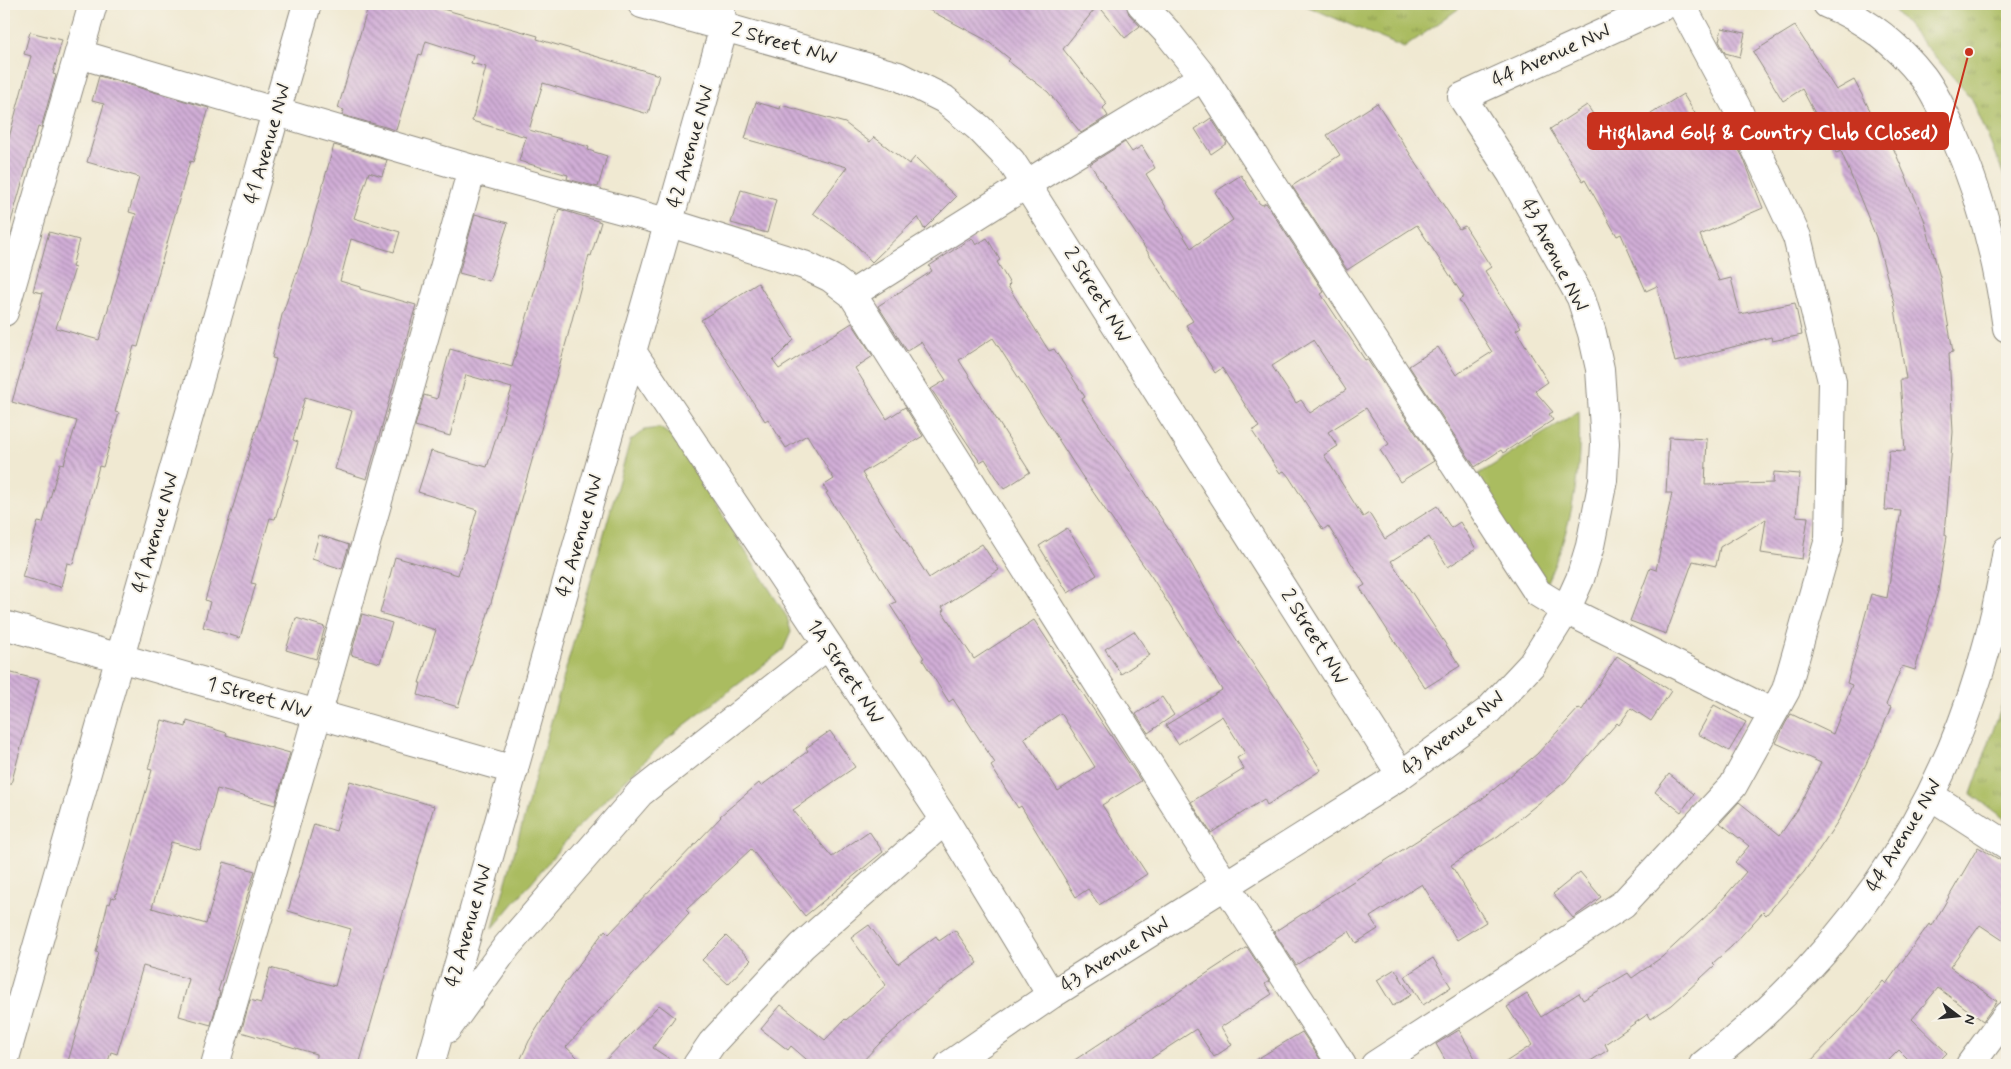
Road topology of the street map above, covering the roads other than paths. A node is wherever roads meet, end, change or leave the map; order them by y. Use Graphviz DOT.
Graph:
graph roads {
  1 [pos="93,4"];
  2 [pos="307,4"];
  3 [pos="642,4"];
  4 [pos="1141,4"];
  5 [pos="1667,4"];
  6 [pos="1681,4"];
  7 [pos="1827,4"];
  8 [pos="723,16"];
  9 [pos="78,54"];
  10 [pos="1203,77"];
  11 [pos="1462,97"];
  12 [pos="277,112"];
  13 [pos="472,169"];
  14 [pos="1026,184"];
  15 [pos="670,223"];
  16 [pos="852,294"];
  17 [pos="4,312"];
  18 [pos="2007,328"];
  19 [pos="633,353"];
  20 [pos="2007,550"];
  21 [pos="1566,610"];
  22 [pos="4,625"];
  23 [pos="828,645"];
  24 [pos="120,658"];
  25 [pos="1772,714"];
  26 [pos="316,715"];
  27 [pos="514,770"];
  28 [pos="1401,775"];
  29 [pos="1931,796"];
  30 [pos="945,820"];
  31 [pos="2007,845"];
  32 [pos="1226,886"];
  33 [pos="1051,995"];
  34 [pos="2007,1015"];
  35 [pos="432,1055"];
  36 [pos="4,1062"];
  37 [pos="215,1065"];
  38 [pos="697,1065"];
  39 [pos="949,1065"];
  40 [pos="1342,1065"];
  41 [pos="1375,1065"];
  42 [pos="1704,1065"];
  43 [pos="1970,1065"];
  1 -- 9 [label="street"];
  2 -- 12 [label="street, 41 Avenue NW"];
  3 -- 8 [label="street, 2 Street NW"];
  4 -- 10 [label="street"];
  5 -- 11 [label="street, 44 Avenue NW"];
  6 -- 25 [label="street"];
  7 -- 18 [label="street"];
  8 -- 14 [label="street, 2 Street NW"];
  8 -- 15 [label="street, 42 Avenue NW"];
  9 -- 12 [label="street"];
  9 -- 17 [label="street"];
  10 -- 14 [label="street"];
  10 -- 21 [label="street"];
  11 -- 21 [label="street, 43 Avenue NW"];
  12 -- 13 [label="street"];
  12 -- 24 [label="street, 41 Avenue NW"];
  13 -- 15 [label="street"];
  13 -- 26 [label="street"];
  14 -- 16 [label="street"];
  14 -- 28 [label="street, 2 Street NW"];
  15 -- 16 [label="street"];
  15 -- 19 [label="street, 42 Avenue NW"];
  16 -- 32 [label="street"];
  19 -- 23 [label="street, 1A Street NW"];
  19 -- 27 [label="street, 42 Avenue NW"];
  20 -- 29 [label="street, 44 Avenue NW"];
  21 -- 25 [label="street"];
  21 -- 28 [label="street, 43 Avenue NW"];
  22 -- 24 [label="street, 1 Street NW"];
  23 -- 30 [label="street, 1A Street NW"];
  23 -- 35 [label="street, 42 Avenue NW"];
  24 -- 26 [label="street, 1 Street NW"];
  24 -- 36 [label="street, 41 Avenue NW"];
  25 -- 41 [label="street"];
  26 -- 27 [label="street, 1 Street NW"];
  26 -- 37 [label="street"];
  27 -- 35 [label="street, 42 Avenue NW"];
  28 -- 32 [label="street, 43 Avenue NW"];
  29 -- 31 [label="street"];
  29 -- 42 [label="street, 44 Avenue NW"];
  30 -- 33 [label="street, 1A Street NW"];
  30 -- 38 [label="street"];
  32 -- 33 [label="street, 43 Avenue NW"];
  32 -- 40 [label="street"];
  33 -- 39 [label="street, 43 Avenue NW"];
  34 -- 43 [label="street"];
}
